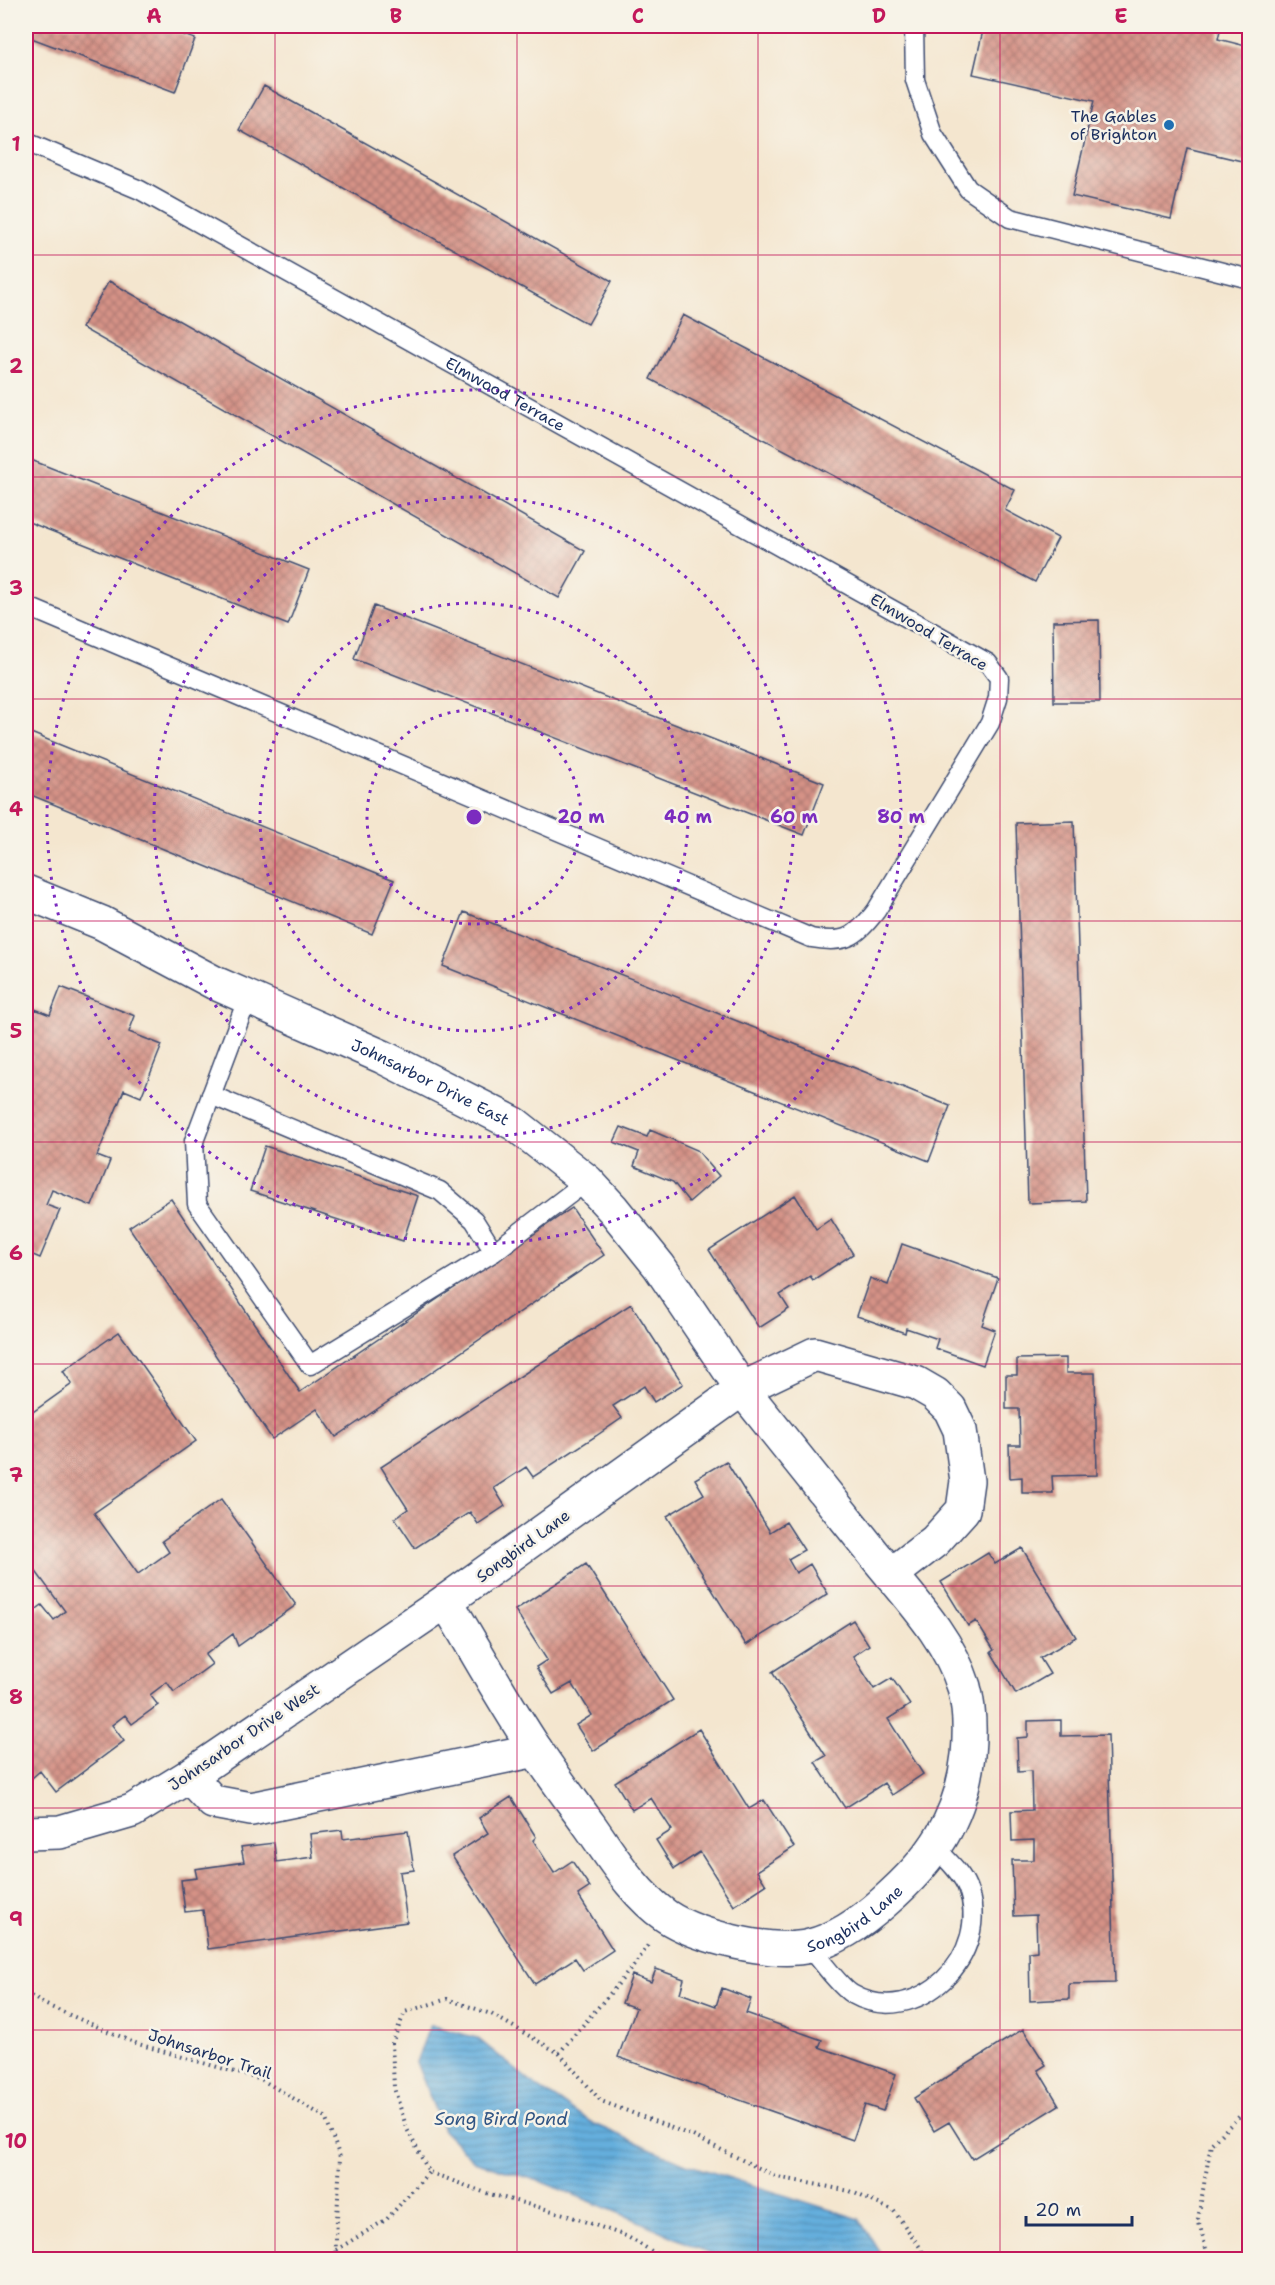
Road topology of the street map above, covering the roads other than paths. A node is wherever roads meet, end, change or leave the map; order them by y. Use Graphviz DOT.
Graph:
graph roads {
  1 [pos="914,26"];
  2 [pos="26,142"];
  3 [pos="1250,279"];
  4 [pos="26,606"];
  5 [pos="26,892"];
  6 [pos="248,998"];
  7 [pos="211,1095"];
  8 [pos="587,1181"];
  9 [pos="494,1252"];
  10 [pos="742,1389"];
  11 [pos="891,1575"];
  12 [pos="446,1601"];
  13 [pos="536,1750"];
  14 [pos="189,1776"];
  15 [pos="26,1833"];
  16 [pos="936,1848"];
  17 [pos="809,1946"];
  1 -- 3 [label="lane"];
  2 -- 4 [label="lane, Elmwood Terrace"];
  5 -- 6 [label="street, Johnsarbor Drive East"];
  6 -- 7 [label="lane"];
  6 -- 8 [label="street, Johnsarbor Drive East"];
  7 -- 9 [label="lane"];
  7 -- 9 [label="lane"];
  8 -- 9 [label="lane"];
  8 -- 10 [label="street, Johnsarbor Drive East"];
  10 -- 11 [label="street, Songbird Lane"];
  10 -- 11 [label="street, Songbird Lane"];
  10 -- 12 [label="street, Songbird Lane"];
  11 -- 16 [label="street, Songbird Lane"];
  12 -- 13 [label="street, Songbird Lane"];
  12 -- 14 [label="street, Johnsarbor Drive West"];
  13 -- 14 [label="street"];
  13 -- 17 [label="street, Songbird Lane"];
  14 -- 15 [label="street, Johnsarbor Drive West"];
  16 -- 17 [label="street, Songbird Lane"];
  16 -- 17 [label="lane"];
}
